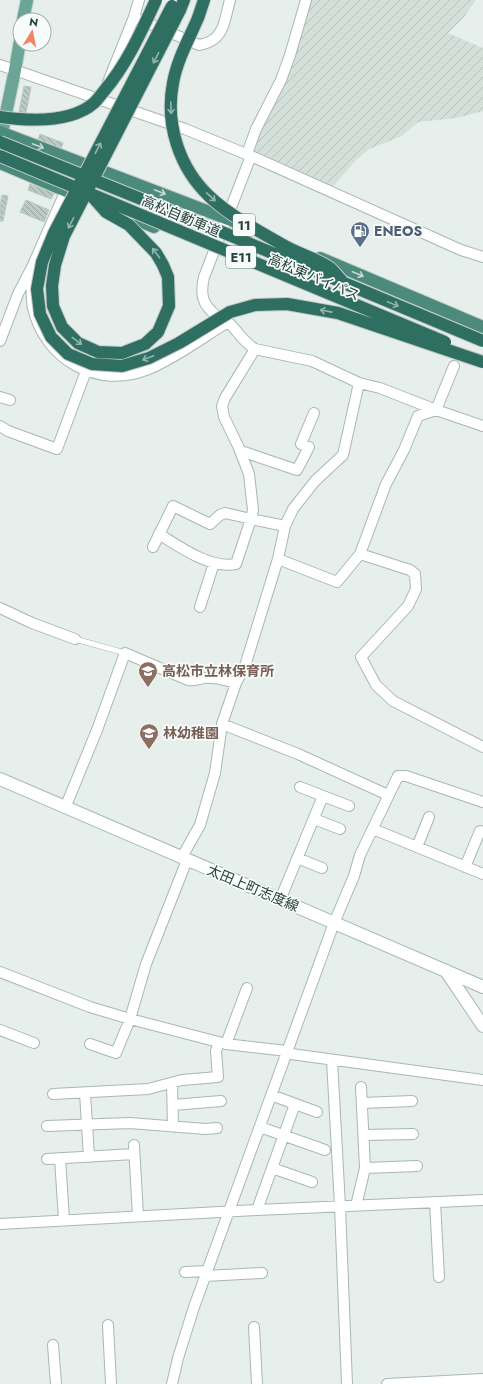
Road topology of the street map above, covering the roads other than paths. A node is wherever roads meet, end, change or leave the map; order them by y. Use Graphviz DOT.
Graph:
graph roads {
  1 [pos="27,0"];
  2 [pos="139,0"];
  3 [pos="156,0"];
  4 [pos="204,0"];
  5 [pos="230,0"];
  6 [pos="306,0"];
  7 [pos="178,4"];
  8 [pos="25,12"];
  9 [pos="134,17"];
  10 [pos="18,52"];
  11 [pos="0,65"];
  12 [pos="15,70"];
  13 [pos="100,100"];
  14 [pos="0,117"];
  15 [pos="0,137"];
  16 [pos="249,155"];
  17 [pos="0,156"];
  18 [pos="0,163"];
  19 [pos="66,190"];
  20 [pos="91,195"];
  21 [pos="227,218"];
  22 [pos="214,252"];
  23 [pos="483,257"];
  24 [pos="33,265"];
  25 [pos="345,285"];
  26 [pos="228,322"];
  27 [pos="483,327"];
  28 [pos="0,341"];
  29 [pos="483,341"];
  30 [pos="255,349"];
  31 [pos="483,358"];
  32 [pos="483,363"];
  33 [pos="454,366"];
  34 [pos="86,371"];
  35 [pos="359,383"];
  36 [pos="0,397"];
  37 [pos="10,400"];
  38 [pos="436,410"];
  39 [pos="314,413"];
  40 [pos="0,426"];
  41 [pos="483,426"];
  42 [pos="240,451"];
  43 [pos="251,519"];
  44 [pos="285,526"];
  45 [pos="159,534"];
  46 [pos="153,547"];
  47 [pos="360,554"];
  48 [pos="278,559"];
  49 [pos="214,563"];
  50 [pos="200,607"];
  51 [pos="0,608"];
  52 [pos="75,640"];
  53 [pos="125,653"];
  54 [pos="236,683"];
  55 [pos="222,724"];
  56 [pos="483,747"];
  57 [pos="0,779"];
  58 [pos="300,787"];
  59 [pos="388,795"];
  60 [pos="323,796"];
  61 [pos="483,802"];
  62 [pos="349,806"];
  63 [pos="65,808"];
  64 [pos="429,817"];
  65 [pos="314,819"];
  66 [pos="340,829"];
  67 [pos="373,829"];
  68 [pos="480,831"];
  69 [pos="417,847"];
  70 [pos="184,858"];
  71 [pos="297,858"];
  72 [pos="465,867"];
  73 [pos="322,868"];
  74 [pos="483,874"];
  75 [pos="280,900"];
  76 [pos="334,923"];
  77 [pos="446,971"];
  78 [pos="0,972"];
  79 [pos="483,987"];
  80 [pos="247,988"];
  81 [pos="130,1018"];
  82 [pos="483,1026"];
  83 [pos="0,1030"];
  84 [pos="34,1043"];
  85 [pos="222,1043"];
  86 [pos="90,1044"];
  87 [pos="287,1051"];
  88 [pos="332,1060"];
  89 [pos="483,1080"];
  90 [pos="172,1084"];
  91 [pos="361,1087"];
  92 [pos="85,1092"];
  93 [pos="53,1094"];
  94 [pos="271,1095"];
  95 [pos="222,1101"];
  96 [pos="412,1101"];
  97 [pos="362,1103"];
  98 [pos="295,1104"];
  99 [pos="173,1105"];
  100 [pos="317,1112"];
  101 [pos="87,1124"];
  102 [pos="47,1126"];
  103 [pos="173,1126"];
  104 [pos="260,1127"];
  105 [pos="217,1128"];
  106 [pos="413,1134"];
  107 [pos="284,1135"];
  108 [pos="364,1135"];
  109 [pos="325,1150"];
  110 [pos="89,1156"];
  111 [pos="60,1158"];
  112 [pos="47,1159"];
  113 [pos="417,1166"];
  114 [pos="272,1168"];
  115 [pos="366,1168"];
  116 [pos="312,1182"];
  117 [pos="483,1200"];
  118 [pos="435,1202"];
  119 [pos="340,1206"];
  120 [pos="356,1206"];
  121 [pos="257,1210"];
  122 [pos="229,1211"];
  123 [pos="138,1216"];
  124 [pos="64,1220"];
  125 [pos="0,1224"];
  126 [pos="185,1272"];
  127 [pos="262,1273"];
  128 [pos="206,1274"];
  129 [pos="439,1277"];
  130 [pos="108,1325"];
  131 [pos="254,1328"];
  132 [pos="54,1345"];
  133 [pos="483,1379"];
  134 [pos="432,1383"];
  135 [pos="56,1384"];
  136 [pos="111,1384"];
  137 [pos="172,1384"];
  138 [pos="257,1384"];
  139 [pos="347,1384"];
  140 [pos="387,1384"];
  1 -- 8 [label="main road"];
  2 -- 9 [label="street"];
  3 -- 14 [label="highway, bridge"];
  4 -- 25 [label="highway, one-way, bridge"];
  5 -- 9 [label="street"];
  6 -- 16 [label="street"];
  7 -- 20 [label="highway, one-way, bridge"];
  32 -- 7 [label="highway, one-way, bridge"];
  9 -- 13 [label="street"];
  10 -- 12 [label="main road"];
  11 -- 12 [label="street"];
  12 -- 13 [label="street"];
  12 -- 15 [label="main road"];
  13 -- 16 [label="street"];
  15 -- 21 [label="highway, 高松東バイパス / 11, one-way"];
  15 -- 25 [label="highway, 高松自動車道 / E11, bridge"];
  16 -- 21 [label="street"];
  16 -- 23 [label="street"];
  17 -- 20 [label="highway, 高松自動車道 / E11, bridge"];
  18 -- 19 [label="highway, 高松東バイパス"];
  19 -- 22 [label="highway, 高松東バイパス"];
  19 -- 24 [label="street"];
  20 -- 31 [label="highway, 高松自動車道 / E11, bridge"];
  21 -- 22 [label="street"];
  21 -- 27 [label="highway, 高松東バイパス / 11, one-way"];
  22 -- 26 [label="street"];
  22 -- 32 [label="highway, 高松東バイパス"];
  24 -- 28 [label="street"];
  24 -- 34 [label="street"];
  25 -- 29 [label="highway, 高松自動車道 / E11, one-way, bridge"];
  26 -- 30 [label="street"];
  26 -- 34 [label="street"];
  30 -- 35 [label="street"];
  30 -- 42 [label="street"];
  33 -- 38 [label="street"];
  34 -- 40 [label="street"];
  35 -- 38 [label="street"];
  35 -- 44 [label="street"];
  36 -- 37 [label="street"];
  38 -- 41 [label="street"];
  38 -- 47 [label="street"];
  39 -- 42 [label="street"];
  42 -- 43 [label="street"];
  43 -- 44 [label="street"];
  43 -- 45 [label="street"];
  43 -- 49 [label="street"];
  44 -- 48 [label="street"];
  45 -- 46 [label="street"];
  45 -- 49 [label="street"];
  47 -- 48 [label="street"];
  47 -- 56 [label="street"];
  48 -- 54 [label="street"];
  49 -- 50 [label="street"];
  51 -- 52 [label="street"];
  52 -- 53 [label="lane"];
  53 -- 54 [label="street"];
  53 -- 63 [label="street"];
  54 -- 55 [label="street"];
  55 -- 59 [label="street"];
  55 -- 70 [label="street"];
  57 -- 63 [label="main road, 太田上町志度線"];
  58 -- 60 [label="street"];
  59 -- 61 [label="street"];
  59 -- 67 [label="street"];
  60 -- 62 [label="street"];
  60 -- 65 [label="street"];
  63 -- 70 [label="main road, 太田上町志度線"];
  64 -- 69 [label="street"];
  65 -- 66 [label="street"];
  65 -- 71 [label="street"];
  67 -- 69 [label="street"];
  67 -- 76 [label="street"];
  68 -- 72 [label="street"];
  69 -- 72 [label="street"];
  70 -- 75 [label="main road, 太田上町志度線"];
  70 -- 81 [label="street"];
  71 -- 73 [label="street"];
  71 -- 75 [label="street"];
  72 -- 74 [label="street"];
  75 -- 76 [label="main road, 太田上町志度線"];
  76 -- 77 [label="main road, 太田上町志度線"];
  76 -- 87 [label="street"];
  77 -- 79 [label="main road, 太田上町志度線"];
  77 -- 82 [label="main road"];
  78 -- 81 [label="street"];
  80 -- 85 [label="street"];
  81 -- 85 [label="street"];
  81 -- 86 [label="street"];
  83 -- 84 [label="street"];
  85 -- 87 [label="street"];
  85 -- 90 [label="street"];
  87 -- 88 [label="street"];
  87 -- 94 [label="street"];
  88 -- 89 [label="street"];
  88 -- 119 [label="street"];
  90 -- 92 [label="street"];
  90 -- 99 [label="street"];
  91 -- 97 [label="street"];
  92 -- 93 [label="street"];
  92 -- 101 [label="street"];
  94 -- 98 [label="street"];
  94 -- 104 [label="street"];
  95 -- 99 [label="street"];
  96 -- 97 [label="street"];
  97 -- 108 [label="street"];
  98 -- 100 [label="street"];
  98 -- 107 [label="street"];
  99 -- 103 [label="street"];
  101 -- 102 [label="street"];
  101 -- 103 [label="street"];
  101 -- 110 [label="street"];
  103 -- 105 [label="street"];
  104 -- 107 [label="street"];
  104 -- 122 [label="street"];
  106 -- 108 [label="street"];
  107 -- 109 [label="street"];
  107 -- 114 [label="street"];
  108 -- 115 [label="street"];
  110 -- 111 [label="street"];
  110 -- 123 [label="street"];
  111 -- 112 [label="street"];
  111 -- 124 [label="street"];
  113 -- 115 [label="street"];
  114 -- 116 [label="street"];
  114 -- 121 [label="street"];
  115 -- 120 [label="street"];
  117 -- 118 [label="street"];
  118 -- 120 [label="street"];
  118 -- 129 [label="street"];
  119 -- 120 [label="street"];
  119 -- 121 [label="street"];
  119 -- 139 [label="street"];
  121 -- 122 [label="street"];
  122 -- 123 [label="street"];
  122 -- 128 [label="street"];
  123 -- 124 [label="street"];
  124 -- 125 [label="street"];
  126 -- 128 [label="street"];
  127 -- 128 [label="street"];
  128 -- 137 [label="street"];
  130 -- 136 [label="street"];
  131 -- 138 [label="street"];
  132 -- 135 [label="street"];
  133 -- 134 [label="street"];
  134 -- 140 [label="street"];
}
